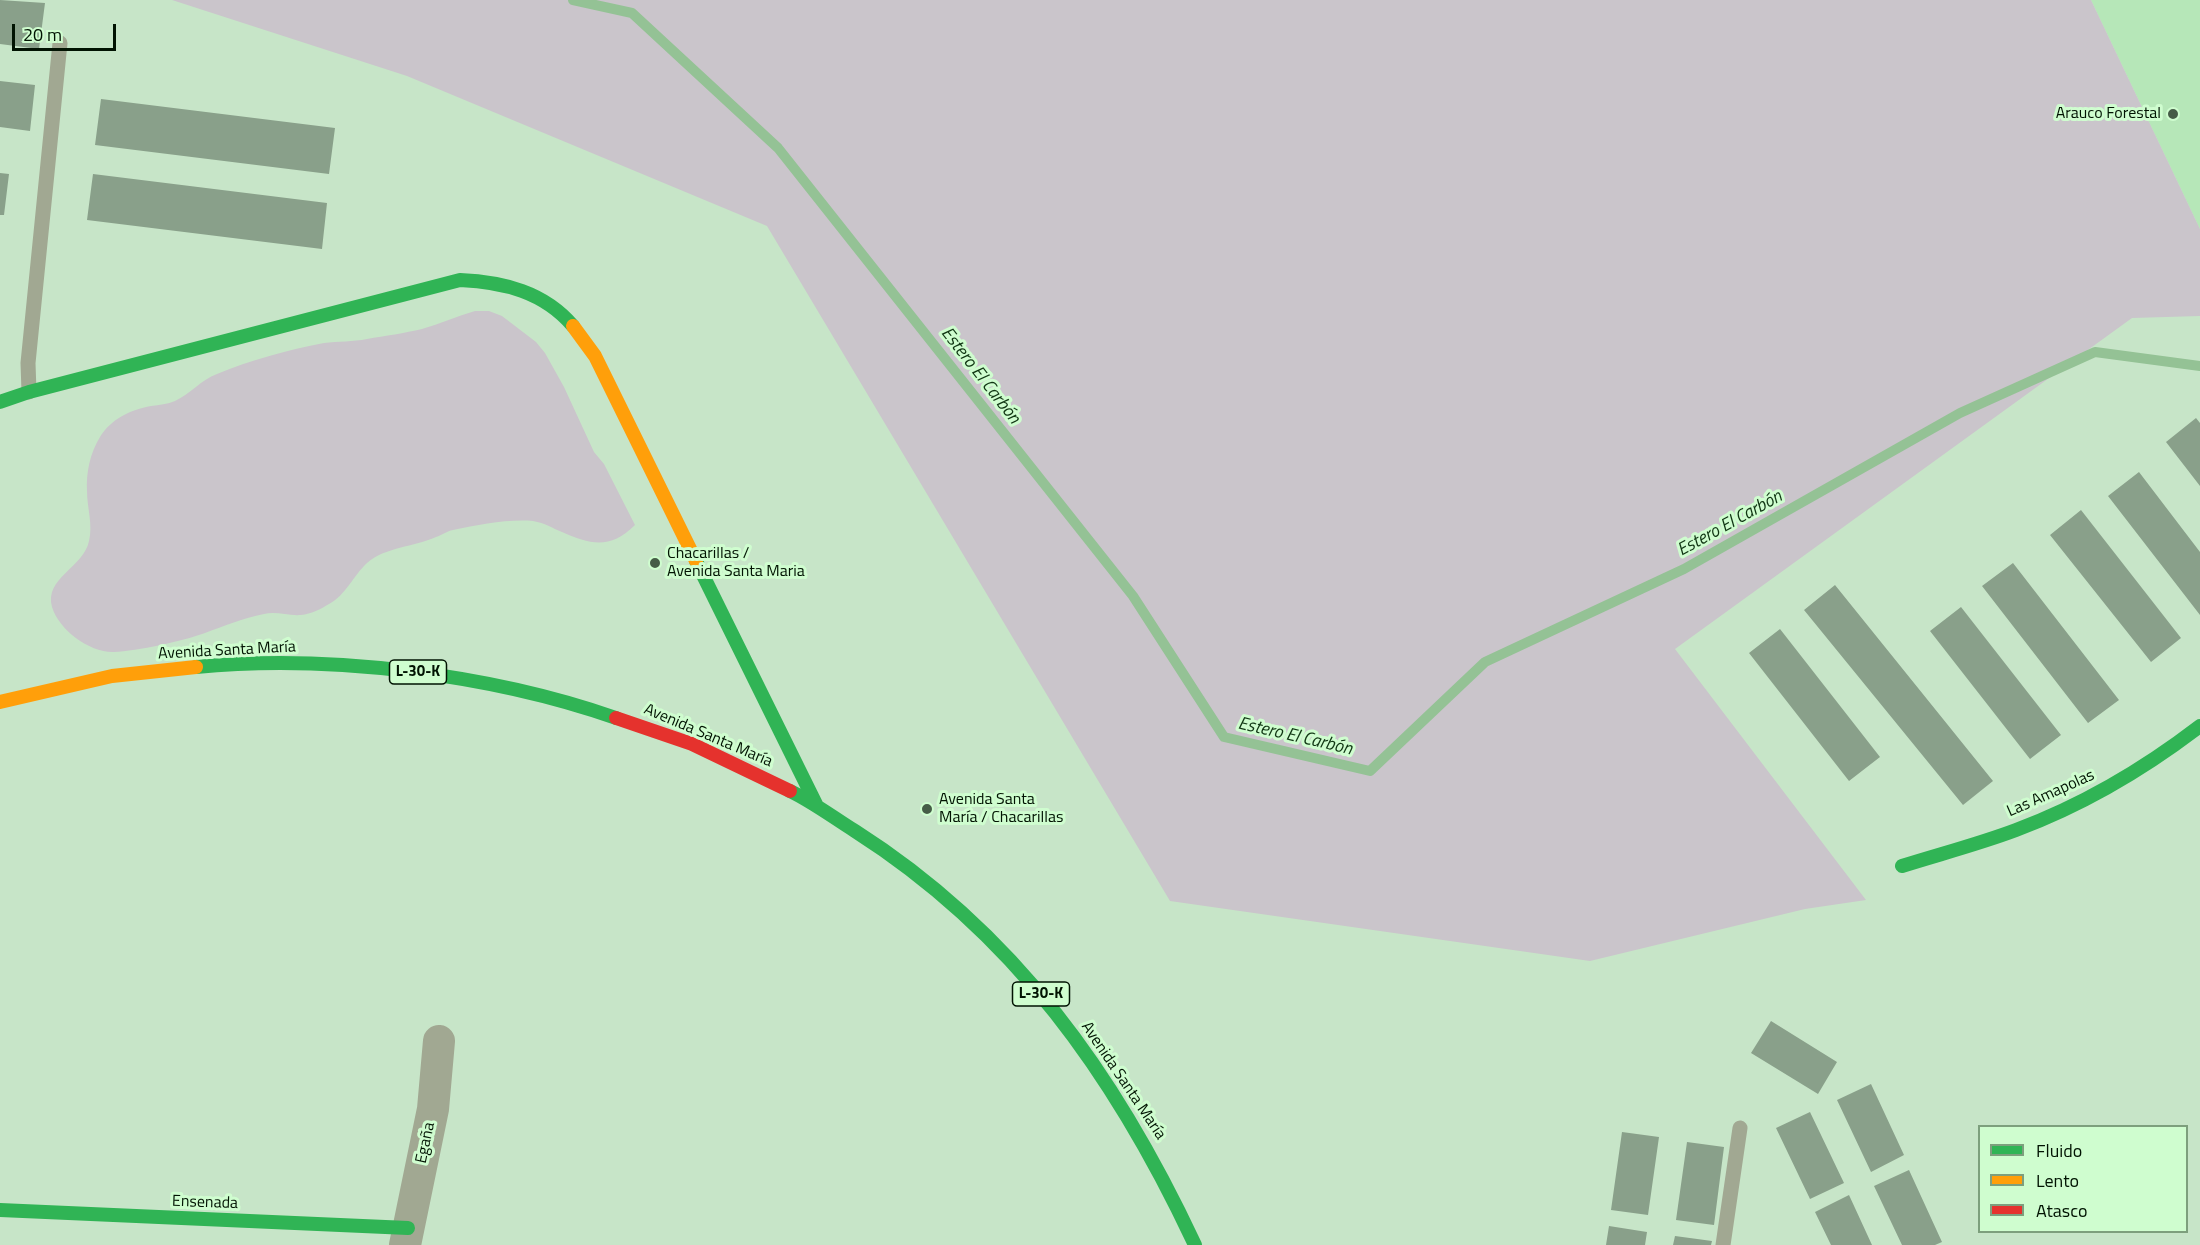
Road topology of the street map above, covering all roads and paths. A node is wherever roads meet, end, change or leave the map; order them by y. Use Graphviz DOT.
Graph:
graph roads {
  1 [pos="60,43"];
  2 [pos="28,392"];
  3 [pos="0,402"];
  4 [pos="0,702"];
  5 [pos="2200,726"];
  6 [pos="816,804"];
  7 [pos="1902,866"];
  8 [pos="439,1041"];
  9 [pos="1740,1128"];
  10 [pos="0,1210"];
  11 [pos="407,1236"];
  12 [pos="1195,1245"];
  13 [pos="1723,1245"];
  1 -- 2 [label="lane"];
  2 -- 3 [label="street"];
  2 -- 6 [label="street"];
  4 -- 6 [label="street, Avenida Santa María / L-30-K"];
  5 -- 7 [label="street, Las Amapolas"];
  6 -- 12 [label="street, Avenida Santa María / L-30-K"];
  8 -- 11 [label="street, Egaña"];
  9 -- 13 [label="lane"];
  10 -- 11 [label="street, Ensenada"];
}
